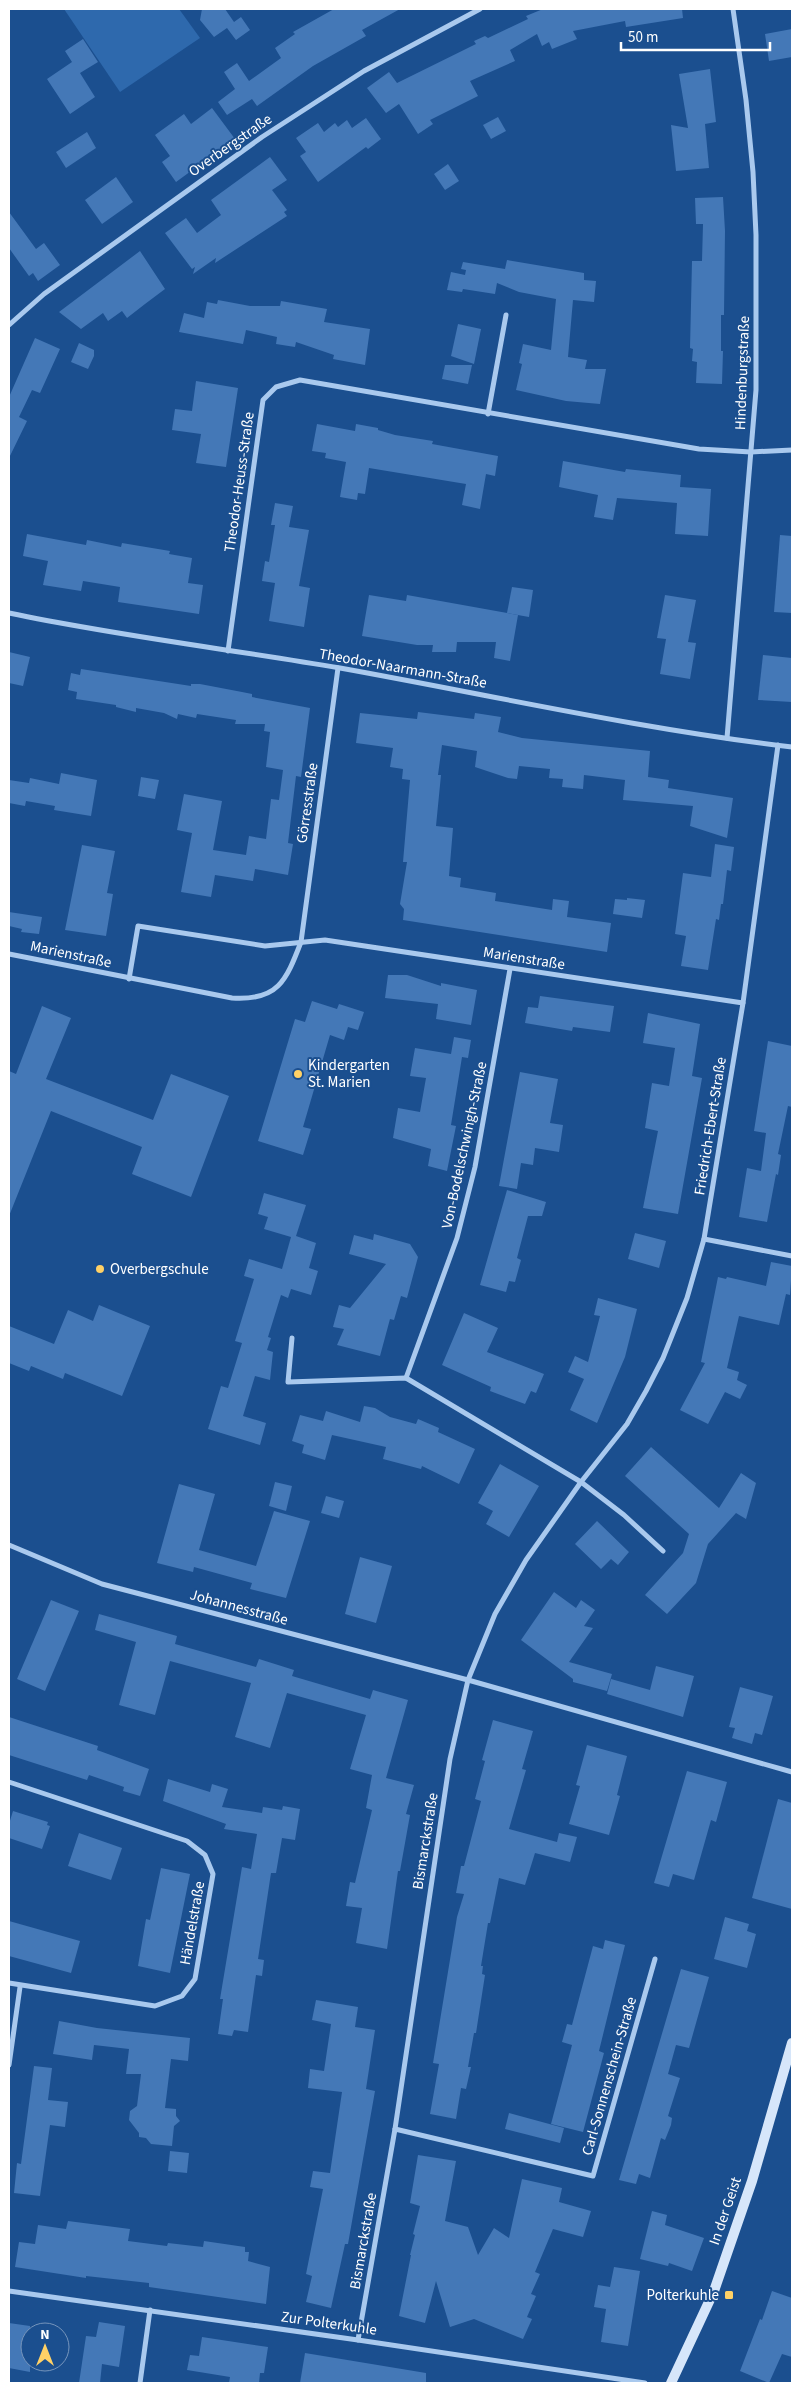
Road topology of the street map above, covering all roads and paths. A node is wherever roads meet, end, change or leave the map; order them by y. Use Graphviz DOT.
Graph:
graph roads {
  1 [pos="480,9"];
  2 [pos="733,9"];
  3 [pos="9,314"];
  4 [pos="506,315"];
  5 [pos="13,319"];
  6 [pos="9,325"];
  7 [pos="488,414"];
  8 [pos="792,450"];
  9 [pos="751,452"];
  10 [pos="9,613"];
  11 [pos="228,651"];
  12 [pos="338,668"];
  13 [pos="726,738"];
  14 [pos="778,745"];
  15 [pos="792,747"];
  16 [pos="301,942"];
  17 [pos="9,954"];
  18 [pos="510,969"];
  19 [pos="129,979"];
  20 [pos="743,1003"];
  21 [pos="704,1239"];
  22 [pos="792,1256"];
  23 [pos="292,1338"];
  24 [pos="406,1378"];
  25 [pos="581,1482"];
  26 [pos="9,1545"];
  27 [pos="662,1551"];
  28 [pos="468,1680"];
  29 [pos="792,1772"];
  30 [pos="9,1782"];
  31 [pos="655,1959"];
  32 [pos="9,1983"];
  33 [pos="20,1987"];
  34 [pos="792,2043"];
  35 [pos="9,2065"];
  36 [pos="395,2129"];
  37 [pos="9,2291"];
  38 [pos="150,2310"];
  39 [pos="358,2340"];
  40 [pos="140,2383"];
  41 [pos="645,2383"];
  42 [pos="671,2383"];
  1 -- 5 [label="street, Overbergstraße"];
  2 -- 9 [label="street, Hindenburgstraße"];
  3 -- 5 [label="street"];
  4 -- 7 [label="street"];
  5 -- 6 [label="street, Overbergstraße"];
  7 -- 9 [label="street, Theodor-Heuss-Straße"];
  7 -- 11 [label="street, Theodor-Heuss-Straße"];
  8 -- 9 [label="street, Theodor-Heuss-Straße"];
  9 -- 13 [label="street, Hindenburgstraße"];
  10 -- 11 [label="street, Theodor-Naarmann-Straße"];
  11 -- 12 [label="street, Theodor-Naarmann-Straße"];
  12 -- 13 [label="street, Theodor-Naarmann-Straße"];
  12 -- 16 [label="street, Görresstraße"];
  13 -- 14 [label="street, Theodor-Naarmann-Straße"];
  14 -- 15 [label="street, Theodor-Naarmann-Straße"];
  14 -- 20 [label="street, Friedrich-Ebert-Straße"];
  16 -- 18 [label="street, Marienstraße"];
  16 -- 19 [label="street, Marienstraße"];
  16 -- 19 [label="street, Marienstraße"];
  17 -- 19 [label="street, Marienstraße"];
  18 -- 20 [label="street, Marienstraße"];
  18 -- 24 [label="street, Von-Bodelschwingh-Straße"];
  20 -- 21 [label="street, Friedrich-Ebert-Straße"];
  21 -- 22 [label="street"];
  21 -- 25 [label="street, Friedrich-Ebert-Straße"];
  23 -- 24 [label="street"];
  24 -- 25 [label="street"];
  25 -- 27 [label="street"];
  25 -- 28 [label="street, Friedrich-Ebert-Straße"];
  26 -- 28 [label="street, Johannesstraße"];
  28 -- 29 [label="street"];
  28 -- 36 [label="street, Bismarckstraße"];
  30 -- 33 [label="street, Händelstraße"];
  31 -- 36 [label="street, Carl-Sonnenschein-Straße"];
  32 -- 33 [label="street, Händelstraße"];
  33 -- 35 [label="street"];
  34 -- 42 [label="main road, In der Geist"];
  36 -- 39 [label="street, Bismarckstraße"];
  37 -- 38 [label="street, Zur Polterkuhle"];
  38 -- 39 [label="street, Zur Polterkuhle"];
  38 -- 40 [label="street"];
  39 -- 41 [label="street, Zur Polterkuhle"];
}
